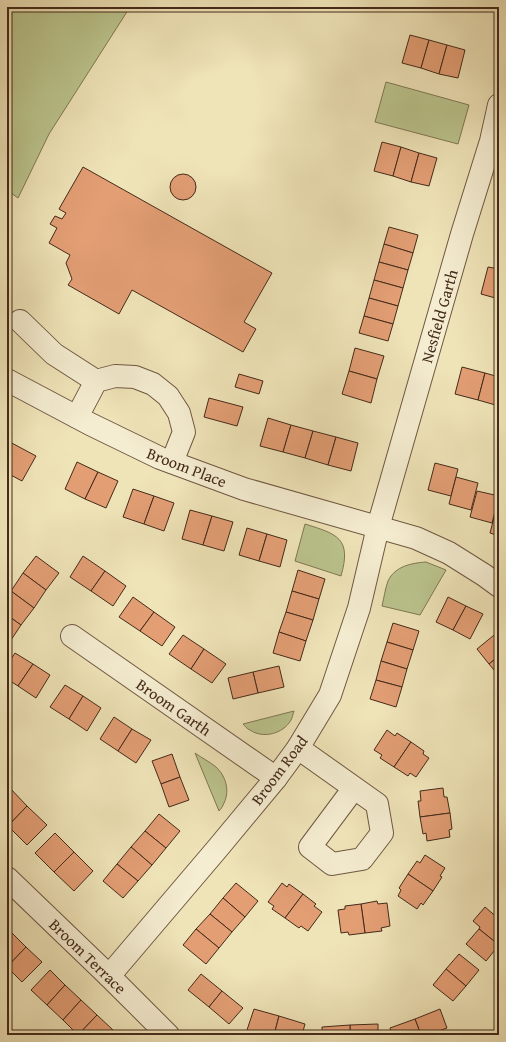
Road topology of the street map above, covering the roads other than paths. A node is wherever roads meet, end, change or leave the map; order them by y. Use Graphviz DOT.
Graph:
graph roads {
  1 [pos="499,104"];
  2 [pos="495,142"];
  3 [pos="20,321"];
  4 [pos="7,380"];
  5 [pos="96,381"];
  6 [pos="77,417"];
  7 [pos="172,462"];
  8 [pos="378,527"];
  9 [pos="499,586"];
  10 [pos="72,636"];
  11 [pos="298,748"];
  12 [pos="276,778"];
  13 [pos="354,788"];
  14 [pos="7,878"];
  15 [pos="109,976"];
  16 [pos="168,1035"];
  1 -- 2 [label="street, Nesfield Garth"];
  2 -- 8 [label="street, Nesfield Garth"];
  3 -- 5 [label="street"];
  4 -- 6 [label="street, Broom Place"];
  5 -- 6 [label="street"];
  5 -- 7 [label="street"];
  6 -- 7 [label="street, Broom Place"];
  7 -- 8 [label="street, Broom Place"];
  8 -- 9 [label="street, Broom Place"];
  8 -- 11 [label="street, Broom Road"];
  10 -- 12 [label="street, Broom Garth"];
  11 -- 12 [label="street, Broom Road"];
  11 -- 13 [label="street"];
  12 -- 15 [label="street, Broom Road"];
  14 -- 15 [label="street, Broom Terrace"];
  15 -- 16 [label="street, Broom Terrace"];
}
